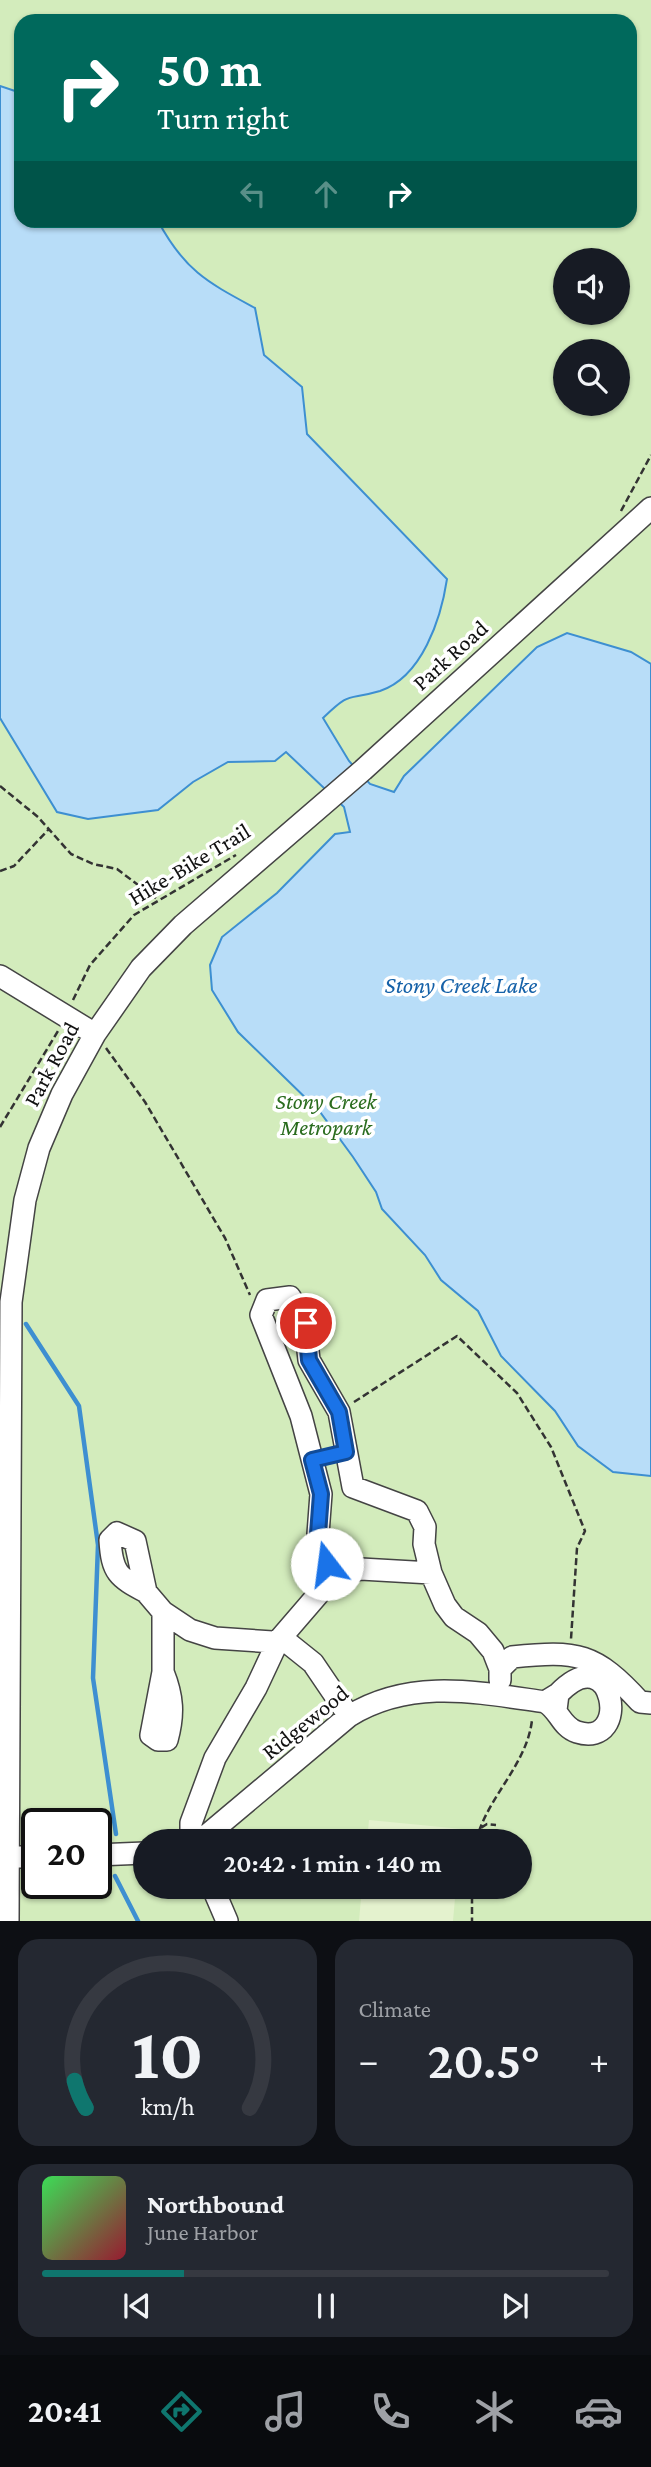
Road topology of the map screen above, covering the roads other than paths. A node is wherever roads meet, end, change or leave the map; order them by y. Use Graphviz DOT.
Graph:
graph roads {
  1 [pos="651,508"];
  2 [pos="0,976"];
  3 [pos="95,1034"];
  4 [pos="346,1452"];
  5 [pos="312,1460"];
  6 [pos="431,1573"];
  7 [pos="334,1576"];
  8 [pos="146,1592"];
  9 [pos="163,1612"];
  10 [pos="278,1641"];
  11 [pos="502,1659"];
  12 [pos="163,1672"];
  13 [pos="498,1696"];
  14 [pos="553,1702"];
  15 [pos="651,1703"];
  16 [pos="349,1716"];
  17 [pos="191,1829"];
  18 [pos="214,1829"];
  19 [pos="133,1853"];
  20 [pos="112,1854"];
  21 [pos="10,1857"];
  22 [pos="21,1857"];
  23 [pos="218,1899"];
  24 [pos="8,1921"];
  25 [pos="227,1921"];
  1 -- 3 [label="street, Park Road"];
  2 -- 3 [label="street"];
  3 -- 21 [label="street, Park Road"];
  4 -- 5 [label="street"];
  4 -- 5 [label="street"];
  4 -- 6 [label="street"];
  5 -- 7 [label="street"];
  6 -- 7 [label="street"];
  6 -- 11 [label="street"];
  7 -- 10 [label="street"];
  8 -- 9 [label="street"];
  9 -- 10 [label="street"];
  9 -- 12 [label="street"];
  10 -- 16 [label="street"];
  10 -- 17 [label="street"];
  11 -- 13 [label="street"];
  11 -- 15 [label="street"];
  13 -- 14 [label="street, Ridgewood"];
  13 -- 16 [label="street, Ridgewood"];
  16 -- 18 [label="street, Ridgewood"];
  19 -- 20 [label="street"];
  21 -- 22 [label="street"];
  21 -- 24 [label="street, Park Road"];
  23 -- 25 [label="street"];
}
